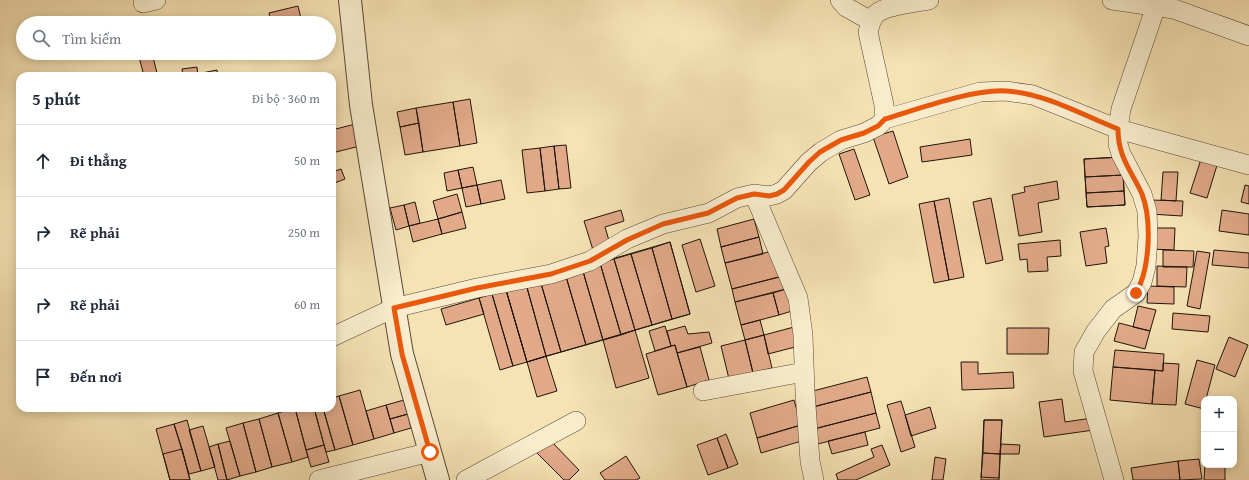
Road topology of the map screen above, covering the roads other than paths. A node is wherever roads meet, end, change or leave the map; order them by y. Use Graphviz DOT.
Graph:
graph roads {
  1 [pos="350,0"];
  2 [pos="840,0"];
  3 [pos="929,0"];
  4 [pos="1112,0"];
  5 [pos="1156,6"];
  6 [pos="871,22"];
  7 [pos="1249,36"];
  8 [pos="885,119"];
  9 [pos="1118,129"];
  10 [pos="1249,165"];
  11 [pos="754,194"];
  12 [pos="394,308"];
  13 [pos="336,335"];
  14 [pos="804,372"];
  15 [pos="703,391"];
  16 [pos="576,421"];
  17 [pos="430,452"];
  18 [pos="319,480"];
  19 [pos="438,480"];
  20 [pos="466,480"];
  21 [pos="814,480"];
  22 [pos="1114,480"];
  1 -- 12 [label="street"];
  2 -- 6 [label="street"];
  3 -- 6 [label="street"];
  4 -- 5 [label="street"];
  5 -- 7 [label="street"];
  5 -- 9 [label="street"];
  6 -- 8 [label="street"];
  8 -- 9 [label="street"];
  8 -- 11 [label="street"];
  9 -- 10 [label="street"];
  9 -- 22 [label="street"];
  11 -- 12 [label="street"];
  11 -- 14 [label="street"];
  12 -- 13 [label="street"];
  12 -- 17 [label="street"];
  14 -- 15 [label="street"];
  14 -- 21 [label="street"];
  16 -- 20 [label="street"];
  17 -- 18 [label="street"];
  17 -- 19 [label="street"];
}
